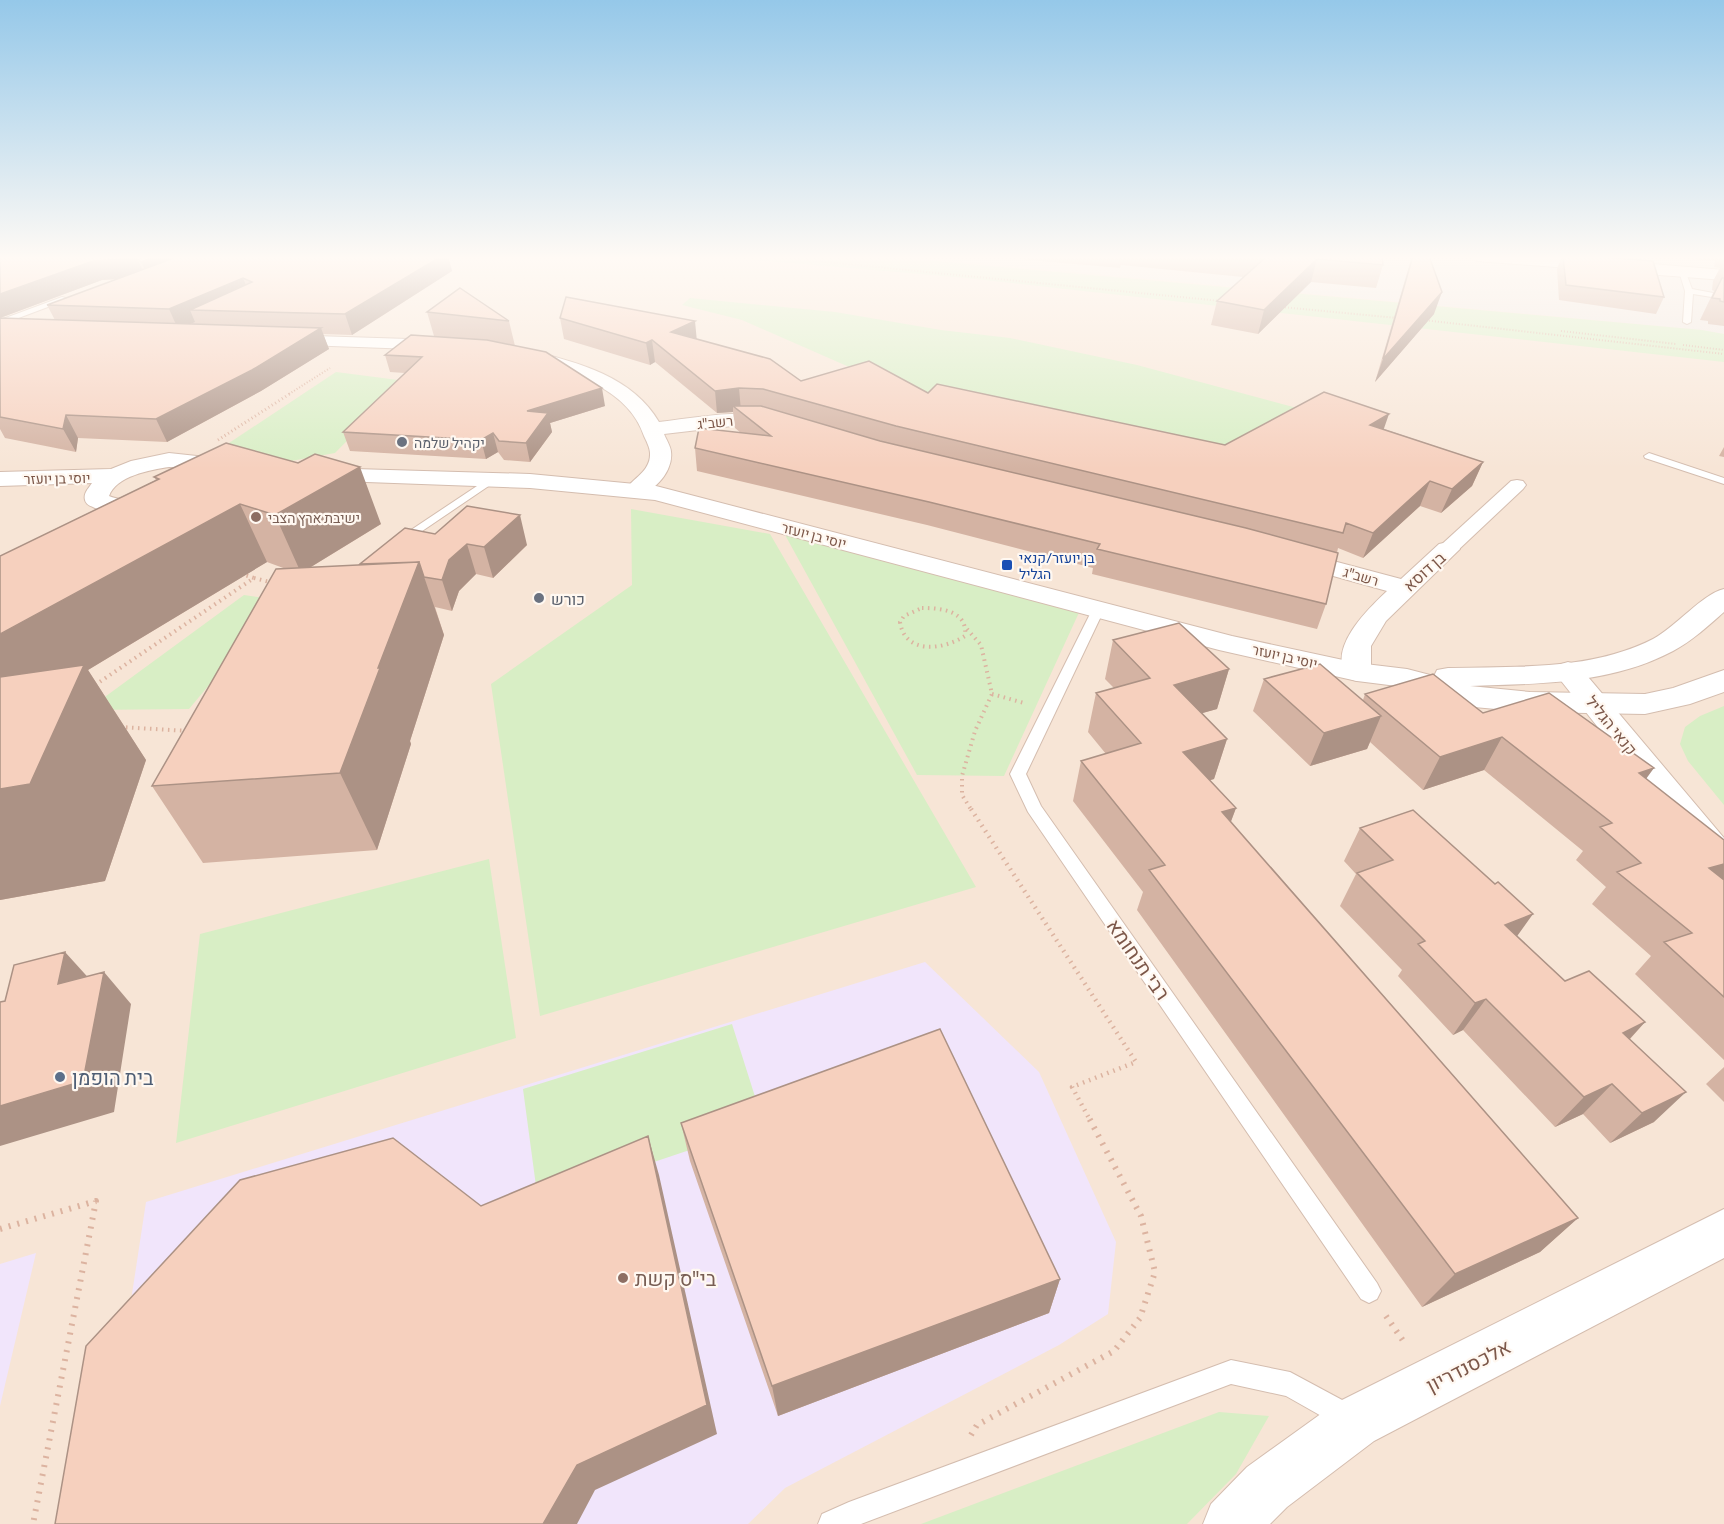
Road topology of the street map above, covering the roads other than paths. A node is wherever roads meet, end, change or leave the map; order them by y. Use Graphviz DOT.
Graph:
graph roads {
  1 [pos="0,331"];
  2 [pos="27,332"];
  3 [pos="264,340"];
  4 [pos="457,346"];
  5 [pos="513,352"];
  6 [pos="652,429"];
  7 [pos="798,429"];
  8 [pos="1649,456"];
  9 [pos="300,474"];
  10 [pos="114,476"];
  11 [pos="492,478"];
  12 [pos="0,479"];
  13 [pos="1724,481"];
  14 [pos="1517,485"];
  15 [pos="636,490"];
  16 [pos="118,509"];
  17 [pos="93,525"];
  18 [pos="390,548"];
  19 [pos="1448,549"];
  20 [pos="1271,551"];
  21 [pos="1404,588"];
  22 [pos="1724,597"];
  23 [pos="1098,610"];
  24 [pos="1568,671"];
  25 [pos="1357,672"];
  26 [pos="1407,678"];
  27 [pos="1724,679"];
  28 [pos="1596,704"];
  29 [pos="1724,862"];
  30 [pos="1724,1233"];
  31 [pos="1369,1291"];
  32 [pos="1355,1422"];
  33 [pos="832,1524"];
  34 [pos="1231,1524"];
  1 -- 2 [label="street"];
  3 -- 4 [label="street"];
  5 -- 6 [label="street"];
  6 -- 7 [label="street, רשב\"ג"];
  6 -- 15 [label="street"];
  8 -- 13 [label="lane"];
  9 -- 11 [label="street, יוסי בן יועזר"];
  10 -- 12 [label="street, יוסי בן יועזר"];
  10 -- 16 [label="street"];
  10 -- 16 [label="street"];
  11 -- 15 [label="street, יוסי בן יועזר"];
  11 -- 18 [label="lane"];
  14 -- 19 [label="street, בן דוסא"];
  15 -- 23 [label="street, יוסי בן יועזר"];
  16 -- 17 [label="street"];
  19 -- 21 [label="street, בן דוסא"];
  20 -- 21 [label="street, רשב\"ג"];
  21 -- 25 [label="street, בן דוסא"];
  22 -- 24 [label="street, יוסי בן יועזר"];
  23 -- 25 [label="street, יוסי בן יועזר"];
  23 -- 31 [label="lane, רבי תנחומא"];
  24 -- 26 [label="street, יוסי בן יועזר"];
  24 -- 28 [label="street, קנאי הגליל"];
  25 -- 26 [label="street, יוסי בן יועזר"];
  26 -- 28 [label="street, יוסי בן יועזר"];
  27 -- 28 [label="street, יוסי בן יועזר"];
  28 -- 29 [label="street, קנאי הגליל"];
  30 -- 32 [label="street, אלכסנדריון"];
  32 -- 33 [label="lane"];
  32 -- 34 [label="street, אלכסנדריון"];
}
